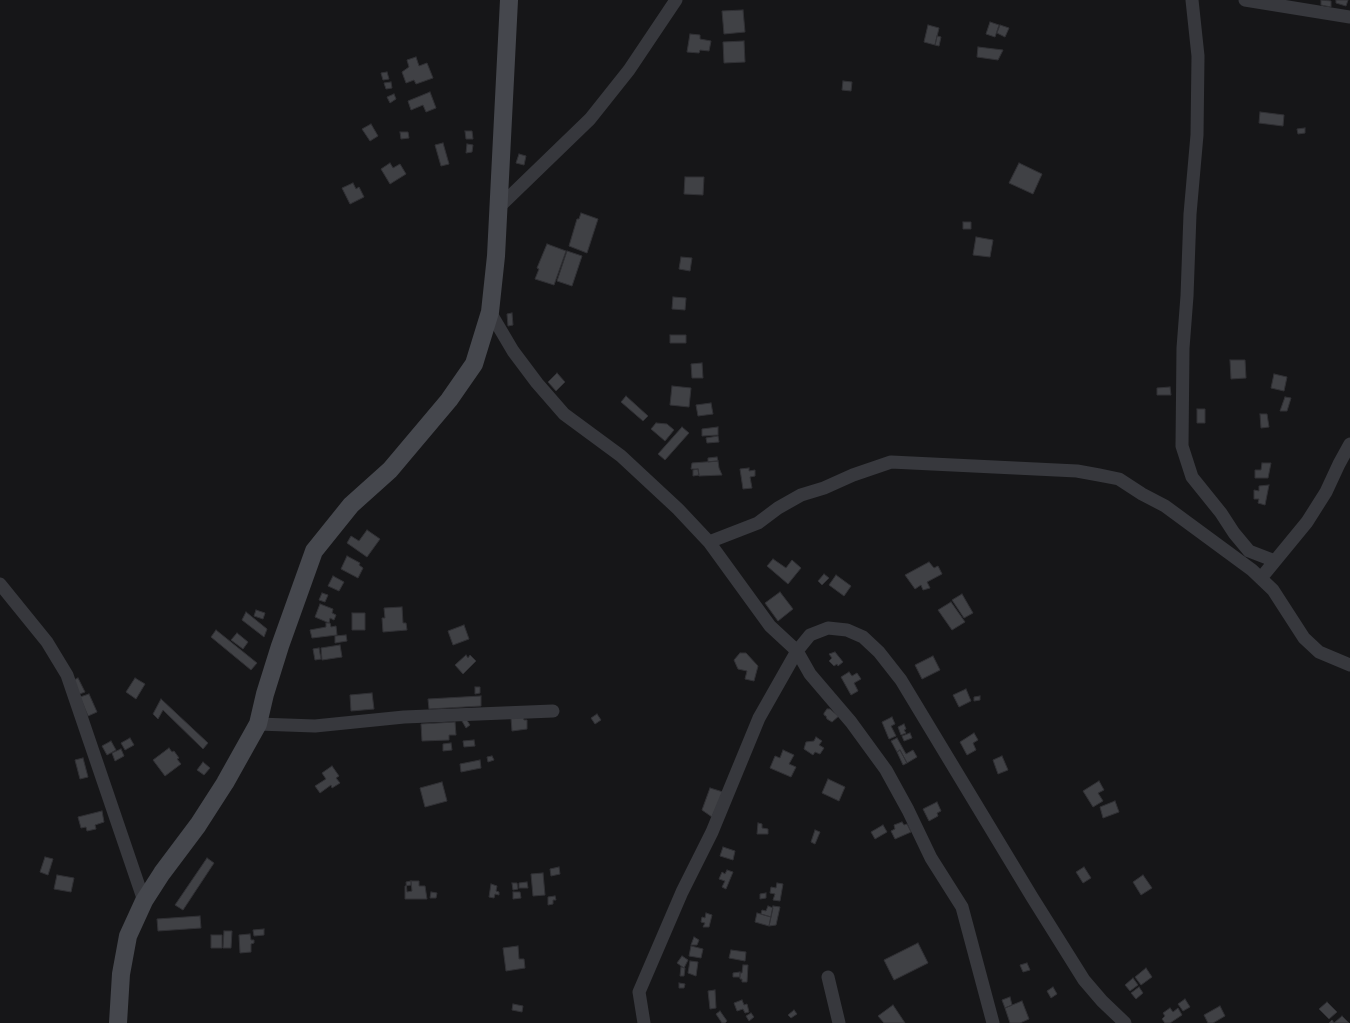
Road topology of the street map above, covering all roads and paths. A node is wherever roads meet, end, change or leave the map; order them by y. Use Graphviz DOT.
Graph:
graph roads {
  1 [pos="509,0"];
  2 [pos="676,0"];
  3 [pos="1192,0"];
  4 [pos="1245,0"];
  5 [pos="1350,17"];
  6 [pos="498,208"];
  7 [pos="490,312"];
  8 [pos="1350,444"];
  9 [pos="709,542"];
  10 [pos="1275,561"];
  11 [pos="1261,578"];
  12 [pos="0,584"];
  13 [pos="797,651"];
  14 [pos="1350,665"];
  15 [pos="553,711"];
  16 [pos="258,724"];
  17 [pos="144,901"];
  18 [pos="828,977"];
  19 [pos="118,1023"];
  20 [pos="644,1023"];
  21 [pos="839,1023"];
  22 [pos="993,1023"];
  23 [pos="1125,1023"];
  1 -- 6 [label="street"];
  2 -- 6 [label="street"];
  3 -- 10 [label="street"];
  4 -- 5 [label="street"];
  6 -- 7 [label="street"];
  7 -- 9 [label="street"];
  7 -- 16 [label="street"];
  8 -- 10 [label="street"];
  9 -- 11 [label="street"];
  9 -- 13 [label="street"];
  10 -- 11 [label="street"];
  11 -- 14 [label="street"];
  12 -- 17 [label="street"];
  13 -- 20 [label="street"];
  13 -- 22 [label="street"];
  13 -- 23 [label="street"];
  15 -- 16 [label="street"];
  16 -- 17 [label="street"];
  17 -- 19 [label="street"];
  18 -- 21 [label="street"];
}
